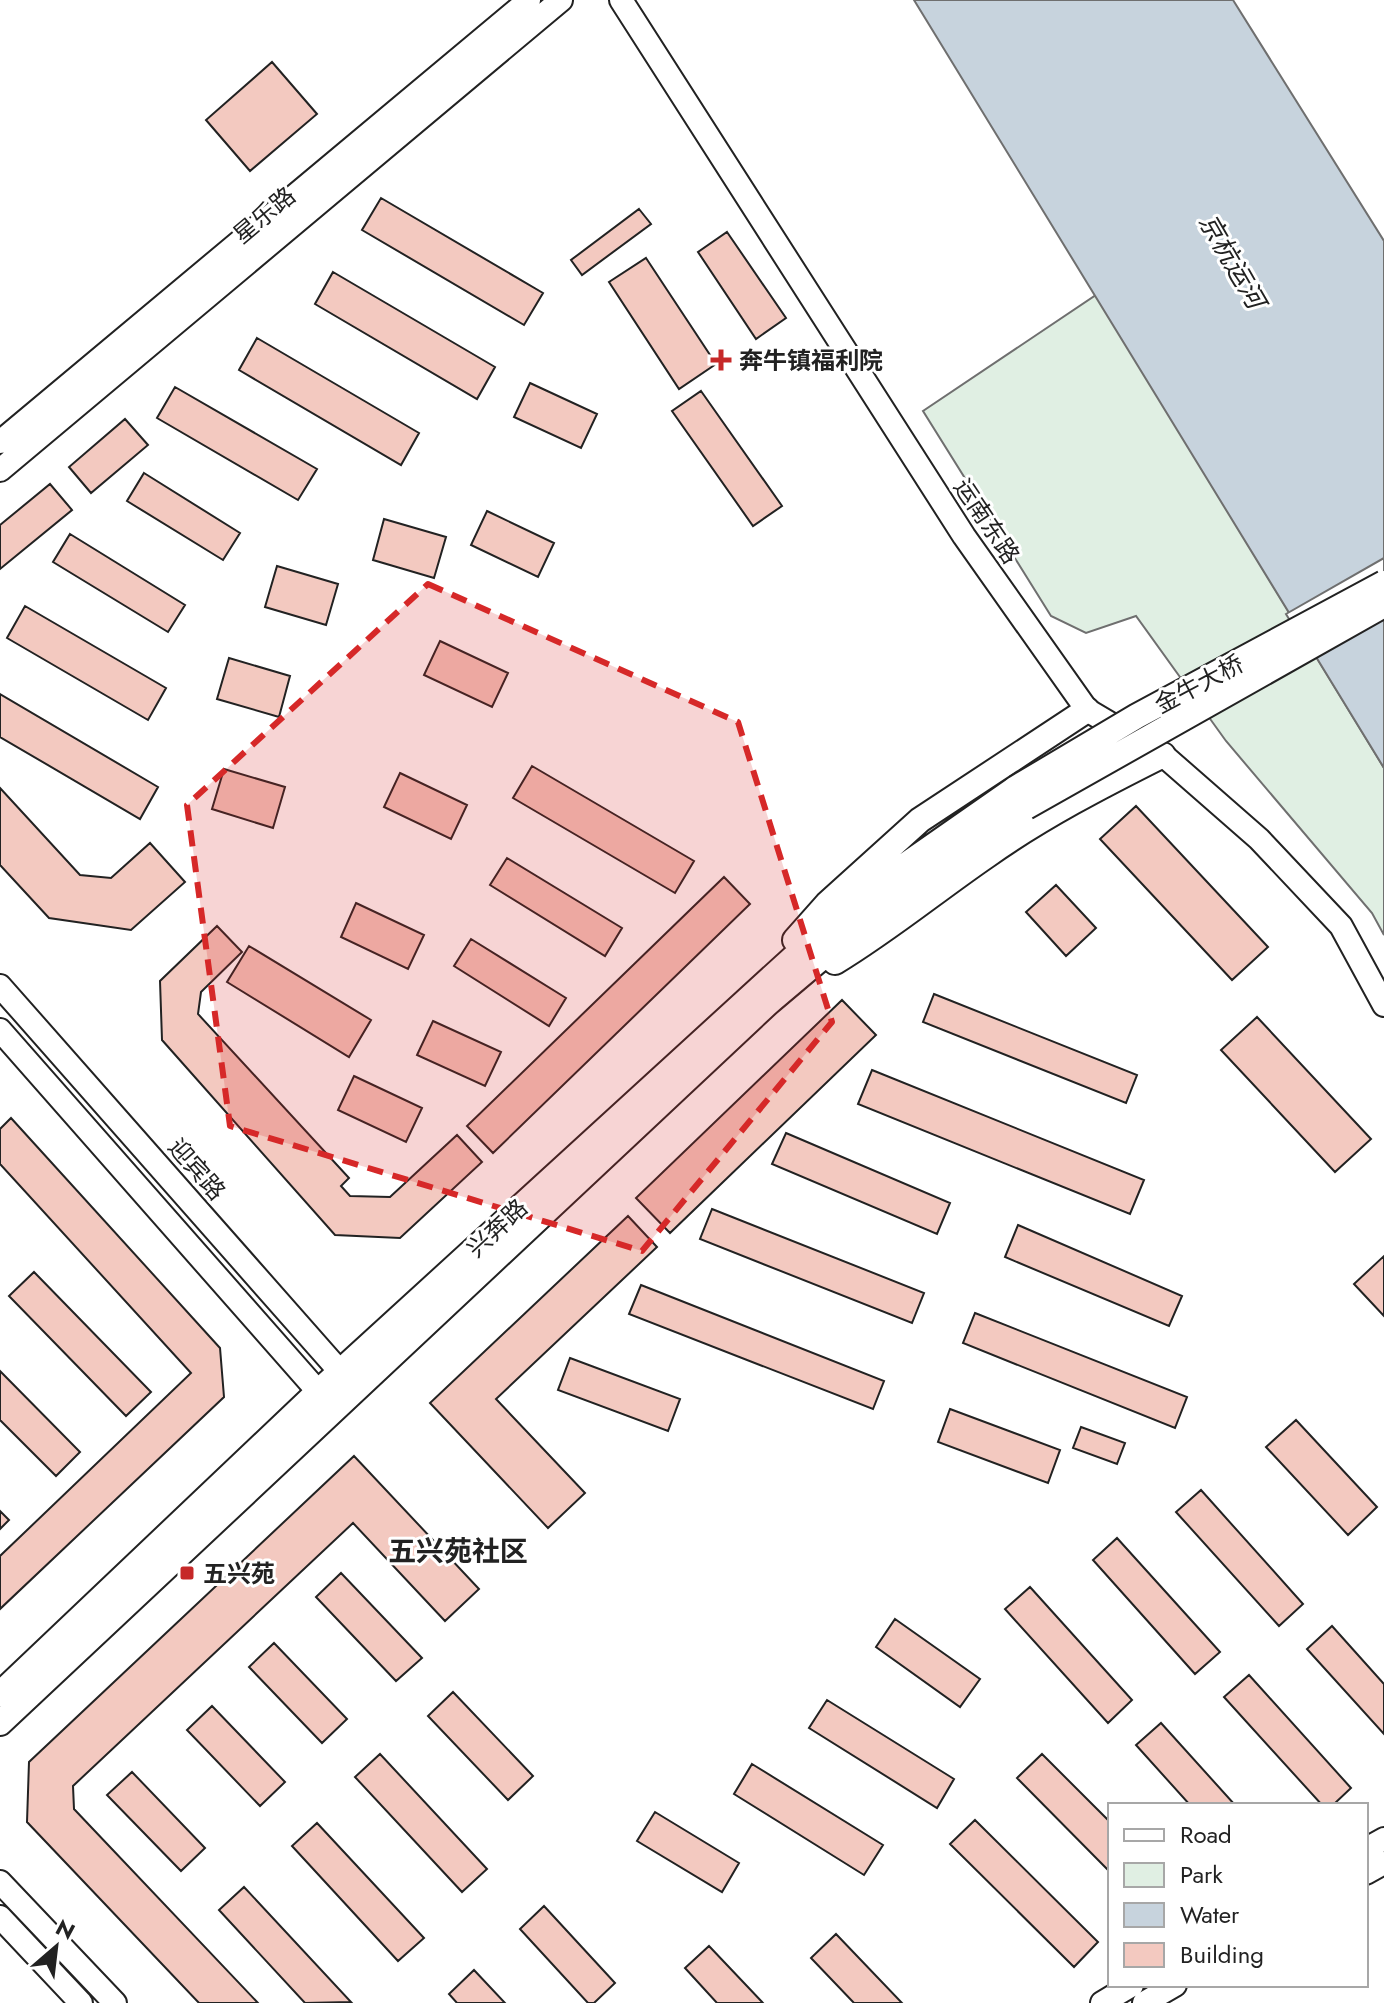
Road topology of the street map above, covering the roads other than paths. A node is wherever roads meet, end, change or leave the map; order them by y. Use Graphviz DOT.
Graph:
graph roads {
  1 [pos="529,0"];
  2 [pos="561,0"];
  3 [pos="621,0"];
  4 [pos="0,442"];
  5 [pos="0,470"];
  6 [pos="1384,583"];
  7 [pos="1384,605"];
  8 [pos="1087,710"];
  9 [pos="1163,755"];
  10 [pos="1021,798"];
  11 [pos="0,986"];
  12 [pos="762,997"];
  13 [pos="1384,1005"];
  14 [pos="0,1030"];
  15 [pos="348,1380"];
  16 [pos="325,1400"];
  17 [pos="0,1694"];
  18 [pos="0,1723"];
  19 [pos="0,1882"];
  20 [pos="0,1917"];
  21 [pos="1129,1987"];
  22 [pos="1172,1987"];
  23 [pos="81,2003"];
  24 [pos="115,2003"];
  25 [pos="1102,2003"];
  26 [pos="1144,2003"];
  1 -- 4 [label="street, 星乐路"];
  2 -- 5 [label="street, 星乐路"];
  3 -- 8 [label="street, 运南东路"];
  6 -- 10 [label="main road, 金牛大桥, bridge"];
  7 -- 10 [label="main road, 金牛大桥, bridge"];
  8 -- 9 [label="street, 运南东路"];
  8 -- 12 [label="main road"];
  9 -- 12 [label="main road"];
  9 -- 13 [label="street, 运南东路"];
  10 -- 12 [label="main road, 兴奔路"];
  11 -- 15 [label="street, 迎宾路"];
  12 -- 15 [label="main road, 兴奔路"];
  14 -- 16 [label="street"];
  15 -- 16 [label="main road, 兴奔路"];
  16 -- 17 [label="main road, 兴奔路"];
  16 -- 18 [label="main road"];
  19 -- 24 [label="street"];
  20 -- 23 [label="street"];
  21 -- 25 [label="street"];
  22 -- 26 [label="street"];
}
